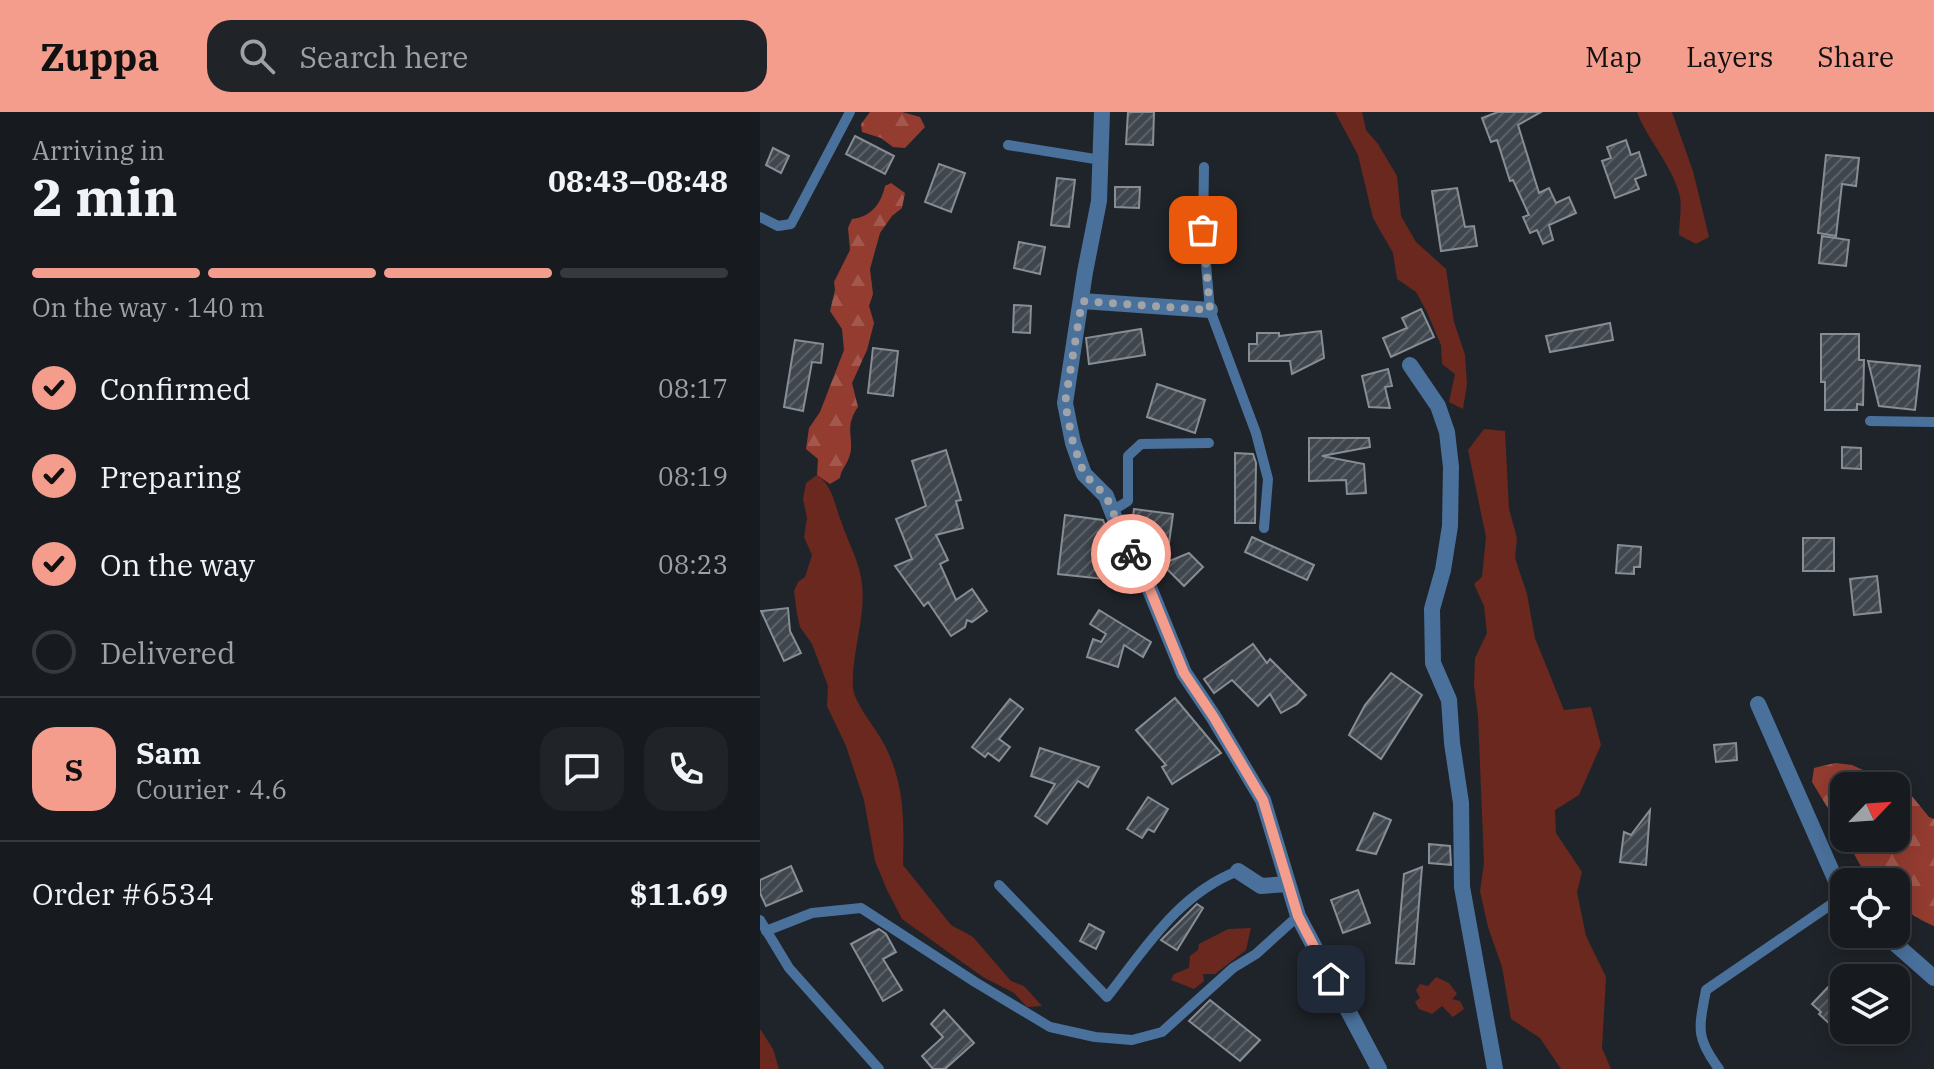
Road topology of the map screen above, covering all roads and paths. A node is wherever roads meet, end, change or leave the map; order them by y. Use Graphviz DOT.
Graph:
graph roads {
  1 [pos="850,112"];
  2 [pos="1102,112"];
  3 [pos="1008,145"];
  4 [pos="1101,160"];
  5 [pos="1204,167"];
  6 [pos="760,217"];
  7 [pos="1082,301"];
  8 [pos="1210,310"];
  9 [pos="1410,365"];
  10 [pos="1870,421"];
  11 [pos="1934,422"];
  12 [pos="1209,443"];
  13 [pos="1112,511"];
  14 [pos="1264,528"];
  15 [pos="1758,704"];
  16 [pos="1830,868"];
  17 [pos="1238,871"];
  18 [pos="1288,884"];
  19 [pos="999,885"];
  20 [pos="1830,907"];
  21 [pos="1298,916"];
  22 [pos="760,920"];
  23 [pos="766,931"];
  24 [pos="1900,948"];
  25 [pos="1934,978"];
  26 [pos="879,1069"];
  27 [pos="1379,1069"];
  28 [pos="1495,1069"];
  29 [pos="1719,1069"];
  1 -- 6 [label="lane"];
  2 -- 4 [label="street"];
  3 -- 4 [label="lane"];
  4 -- 7 [label="street"];
  5 -- 8 [label="lane"];
  7 -- 8 [label="street"];
  7 -- 13 [label="street"];
  8 -- 14 [label="lane"];
  9 -- 28 [label="street"];
  10 -- 11 [label="lane"];
  12 -- 13 [label="lane"];
  13 -- 18 [label="street"];
  15 -- 16 [label="street"];
  17 -- 18 [label="street"];
  17 -- 19 [label="lane"];
  18 -- 21 [label="street"];
  20 -- 29 [label="lane"];
  21 -- 23 [label="lane"];
  21 -- 27 [label="street"];
  22 -- 23 [label="lane"];
  23 -- 26 [label="lane"];
  24 -- 25 [label="street"];
}
